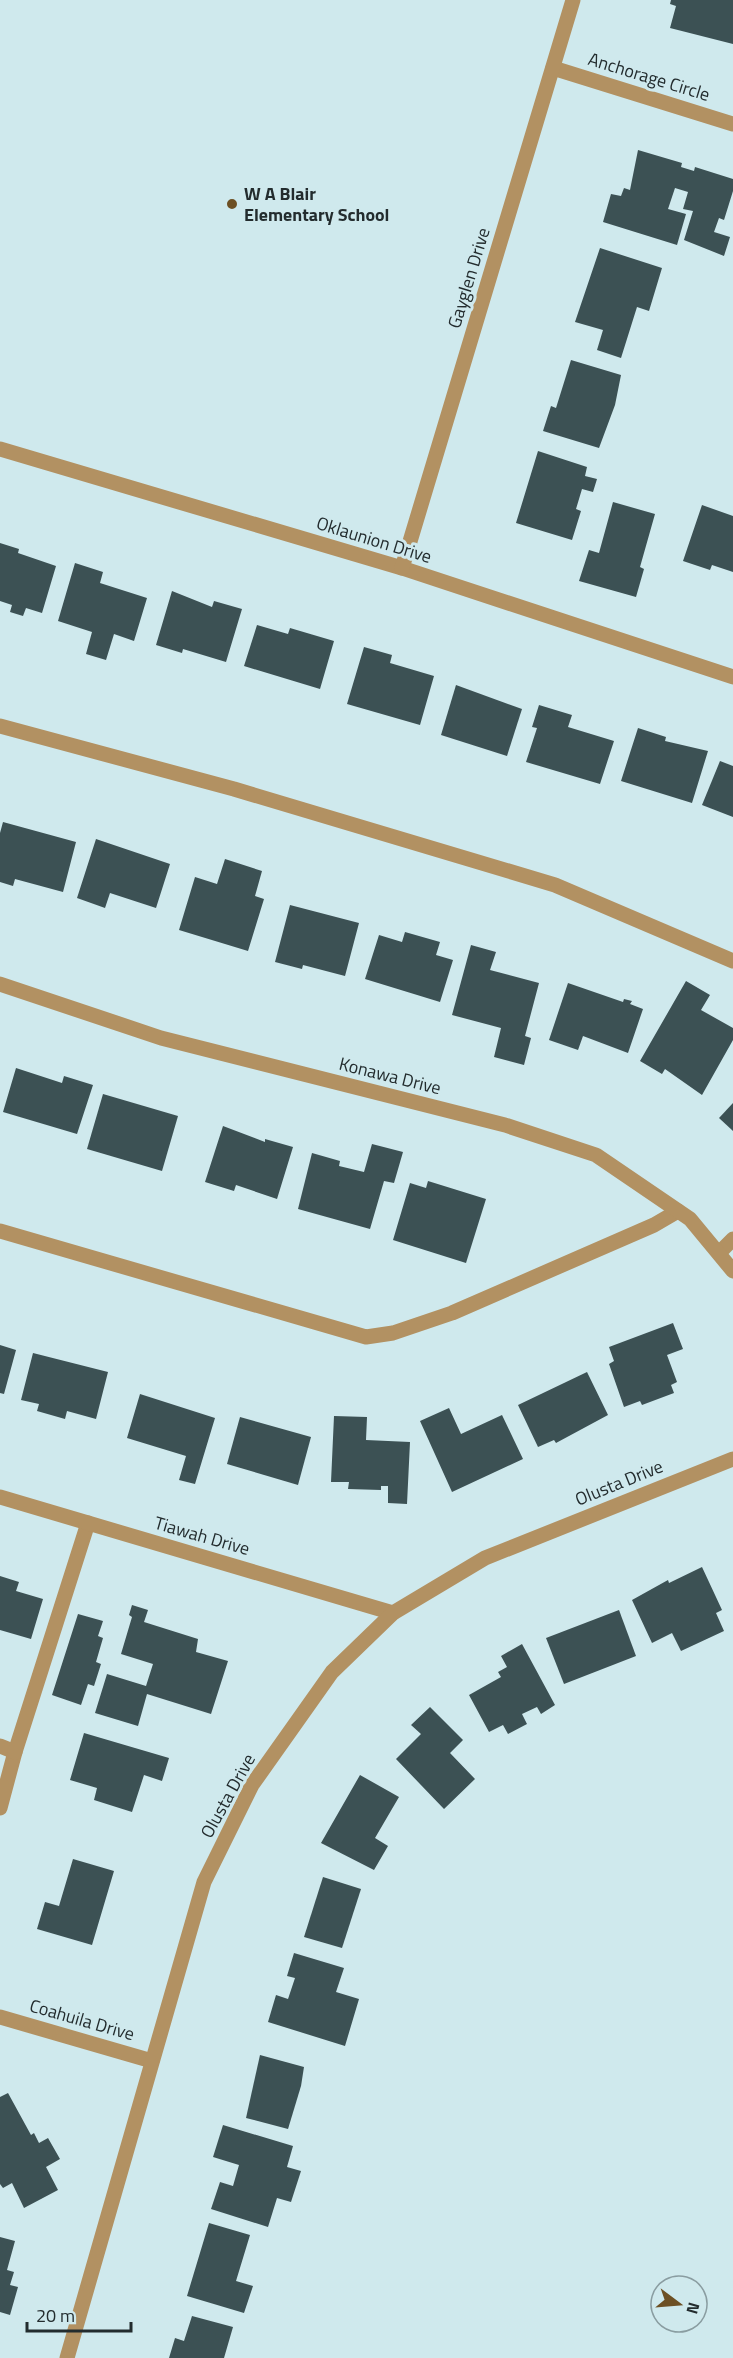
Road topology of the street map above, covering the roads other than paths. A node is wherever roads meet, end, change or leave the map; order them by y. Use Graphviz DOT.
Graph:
graph roads {
  1 [pos="573,0"];
  2 [pos="554,68"];
  3 [pos="733,124"];
  4 [pos="0,450"];
  5 [pos="402,568"];
  6 [pos="733,677"];
  7 [pos="0,726"];
  8 [pos="733,962"];
  9 [pos="0,984"];
  10 [pos="678,1211"];
  11 [pos="0,1231"];
  12 [pos="733,1239"];
  13 [pos="719,1254"];
  14 [pos="733,1270"];
  15 [pos="733,1459"];
  16 [pos="0,1497"];
  17 [pos="88,1523"];
  18 [pos="393,1612"];
  19 [pos="0,1746"];
  20 [pos="15,1752"];
  21 [pos="0,1808"];
  22 [pos="0,2017"];
  23 [pos="152,2061"];
  24 [pos="67,2358"];
  1 -- 2 [label="street, Gayglen Drive"];
  2 -- 3 [label="street, Anchorage Circle"];
  2 -- 5 [label="street, Gayglen Drive"];
  4 -- 5 [label="street, Oklaunion Drive"];
  5 -- 6 [label="street, Oklaunion Drive"];
  7 -- 8 [label="street"];
  9 -- 10 [label="street, Konawa Drive"];
  10 -- 11 [label="street"];
  10 -- 13 [label="street, Konawa Drive"];
  12 -- 13 [label="street"];
  13 -- 14 [label="street, Konawa Drive"];
  15 -- 18 [label="street, Olusta Drive"];
  16 -- 17 [label="street, Tiawah Drive"];
  17 -- 18 [label="street, Tiawah Drive"];
  17 -- 20 [label="street"];
  18 -- 23 [label="street, Olusta Drive"];
  19 -- 20 [label="street"];
  20 -- 21 [label="street"];
  22 -- 23 [label="street, Coahuila Drive"];
  23 -- 24 [label="street, Olusta Drive"];
}
